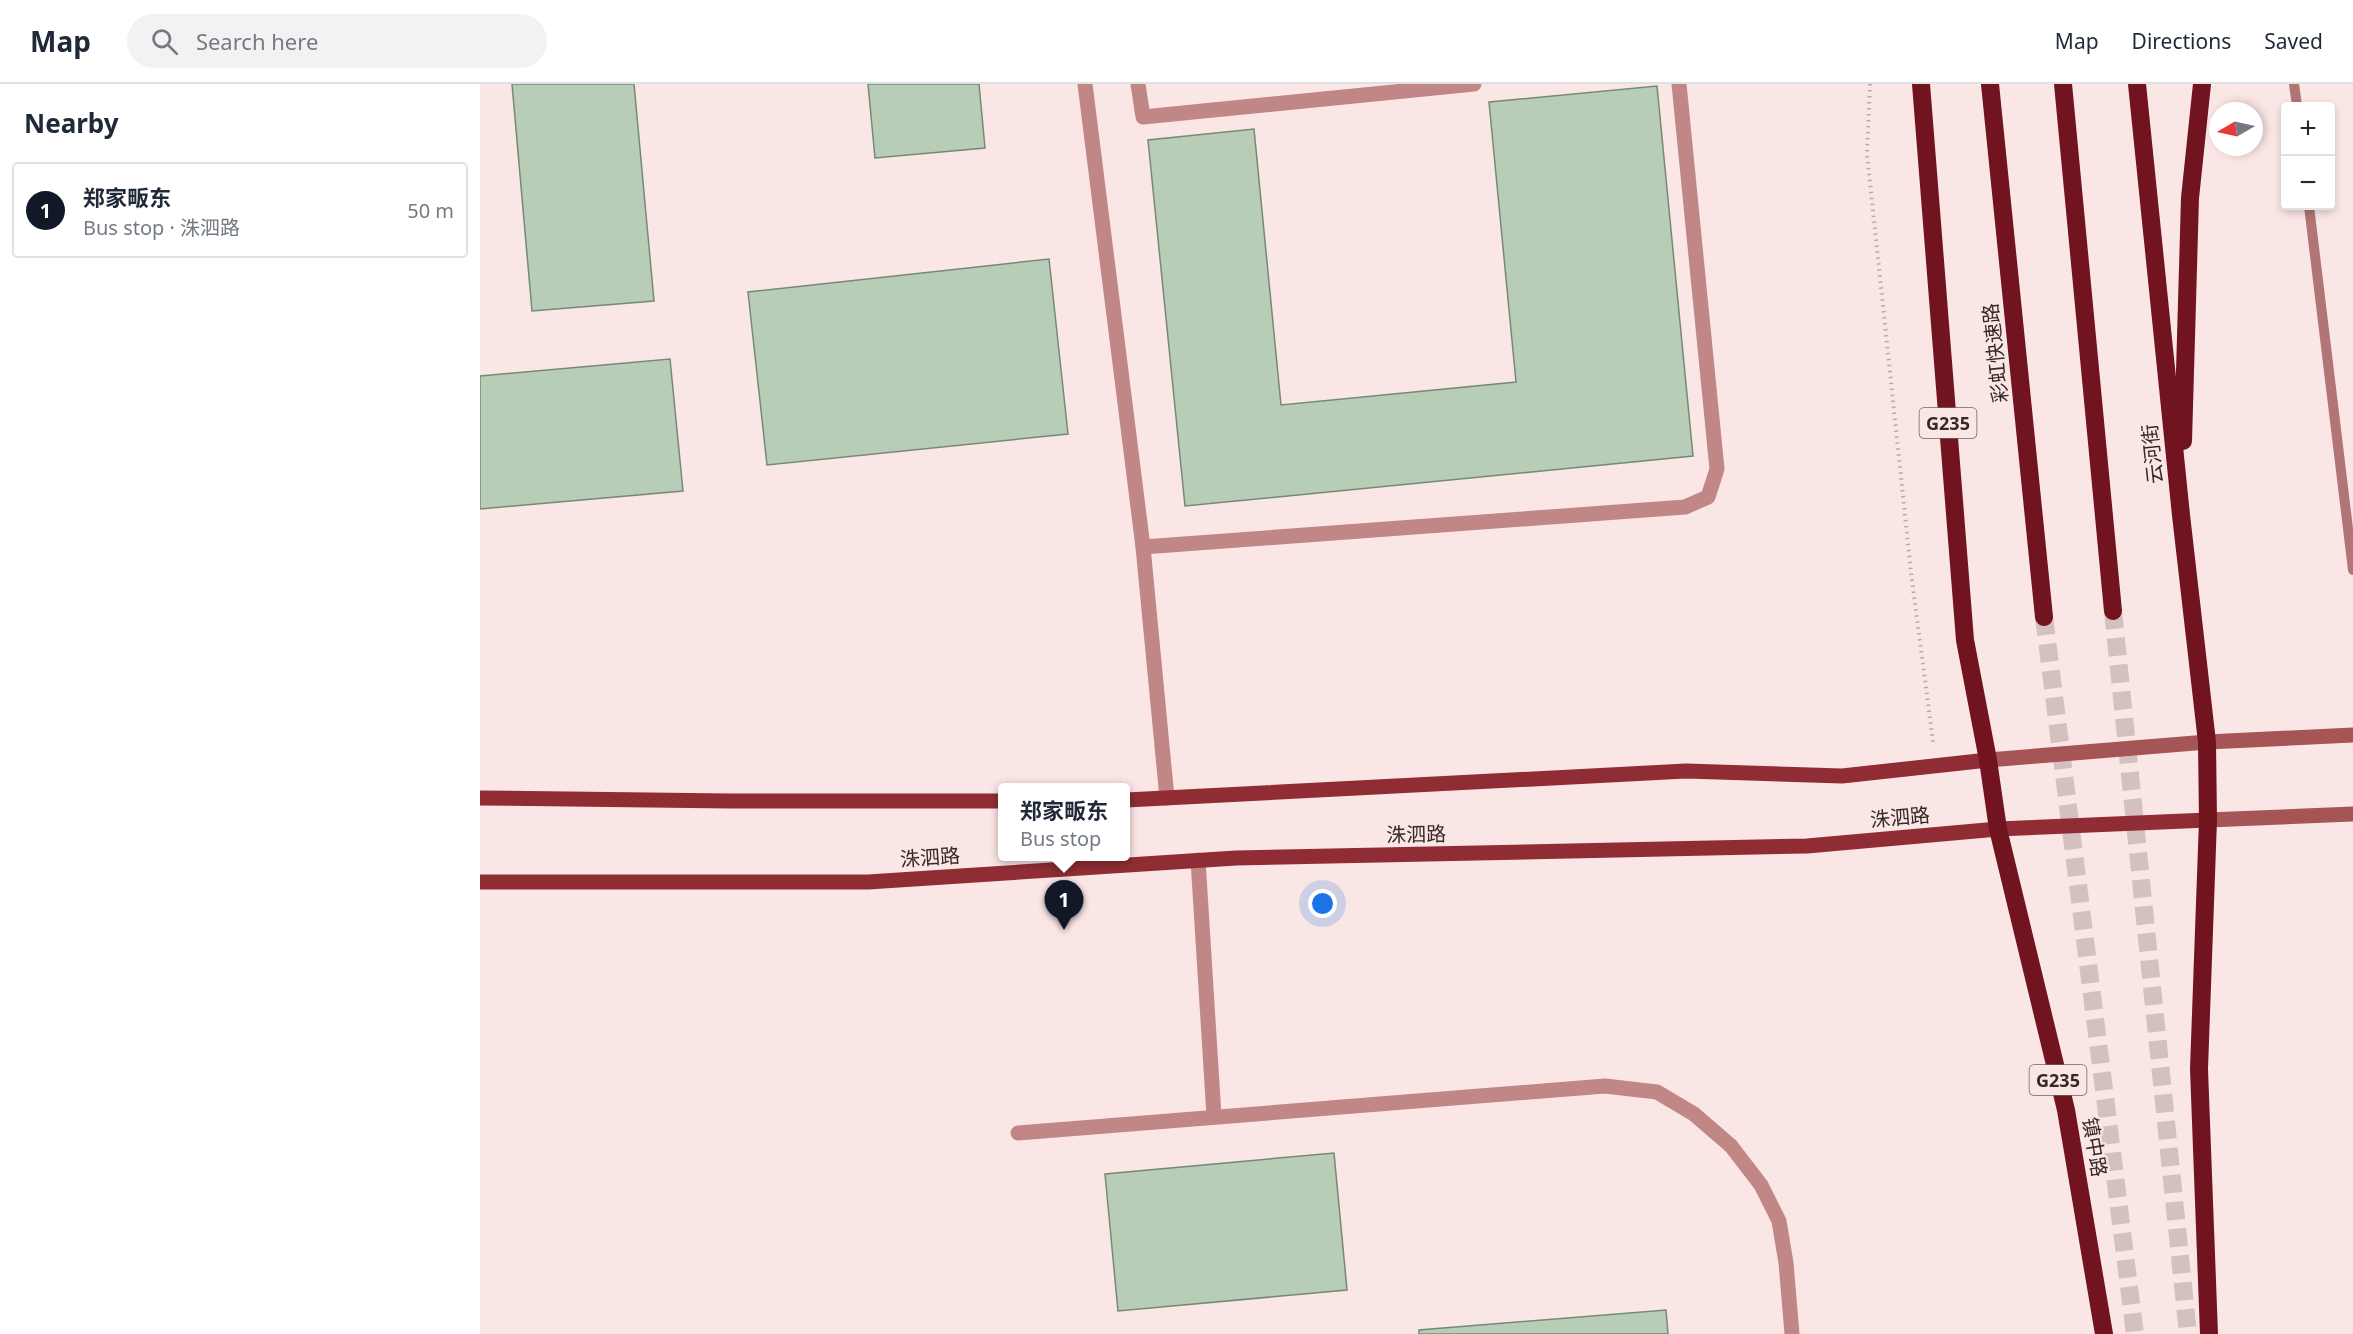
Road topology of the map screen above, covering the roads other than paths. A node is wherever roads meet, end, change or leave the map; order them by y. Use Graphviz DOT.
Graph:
graph roads {
  1 [pos="1085,84"];
  2 [pos="1138,84"];
  3 [pos="1474,84"];
  4 [pos="1679,84"];
  5 [pos="1921,84"];
  6 [pos="1990,84"];
  7 [pos="2063,84"];
  8 [pos="2137,84"];
  9 [pos="2202,84"];
  10 [pos="1347,90"];
  11 [pos="2181,515"];
  12 [pos="1143,548"];
  13 [pos="2113,611"];
  14 [pos="2044,617"];
  15 [pos="2353,735"];
  16 [pos="2207,742"];
  17 [pos="1988,760"];
  18 [pos="480,798"];
  19 [pos="1167,798"];
  20 [pos="1130,800"];
  21 [pos="998,801"];
  22 [pos="2353,814"];
  23 [pos="2208,820"];
  24 [pos="1998,829"];
  25 [pos="1198,860"];
  26 [pos="480,882"];
  27 [pos="1214,1116"];
  28 [pos="1018,1133"];
  29 [pos="1792,1334"];
  30 [pos="2104,1334"];
  31 [pos="2210,1334"];
  1 -- 12 [label="lane"];
  2 -- 10 [label="lane"];
  3 -- 10 [label="lane"];
  4 -- 12 [label="lane"];
  5 -- 17 [label="highway, G235"];
  6 -- 14 [label="highway, 彩虹快速路"];
  7 -- 13 [label="highway"];
  8 -- 11 [label="highway, 云河街"];
  9 -- 11 [label="highway"];
  11 -- 16 [label="highway, 云河街"];
  12 -- 19 [label="lane"];
  15 -- 16 [label="main road"];
  16 -- 17 [label="main road"];
  16 -- 23 [label="highway, 云河街"];
  17 -- 19 [label="main road"];
  17 -- 24 [label="highway, G235"];
  18 -- 21 [label="main road"];
  19 -- 20 [label="main road"];
  22 -- 23 [label="main road, 洙泗路"];
  23 -- 24 [label="main road, 洙泗路"];
  23 -- 31 [label="highway"];
  24 -- 25 [label="main road, 洙泗路"];
  24 -- 30 [label="highway, 镇中路 / G235"];
  25 -- 26 [label="main road, 洙泗路"];
  25 -- 27 [label="lane"];
  27 -- 28 [label="lane"];
  27 -- 29 [label="lane"];
}
